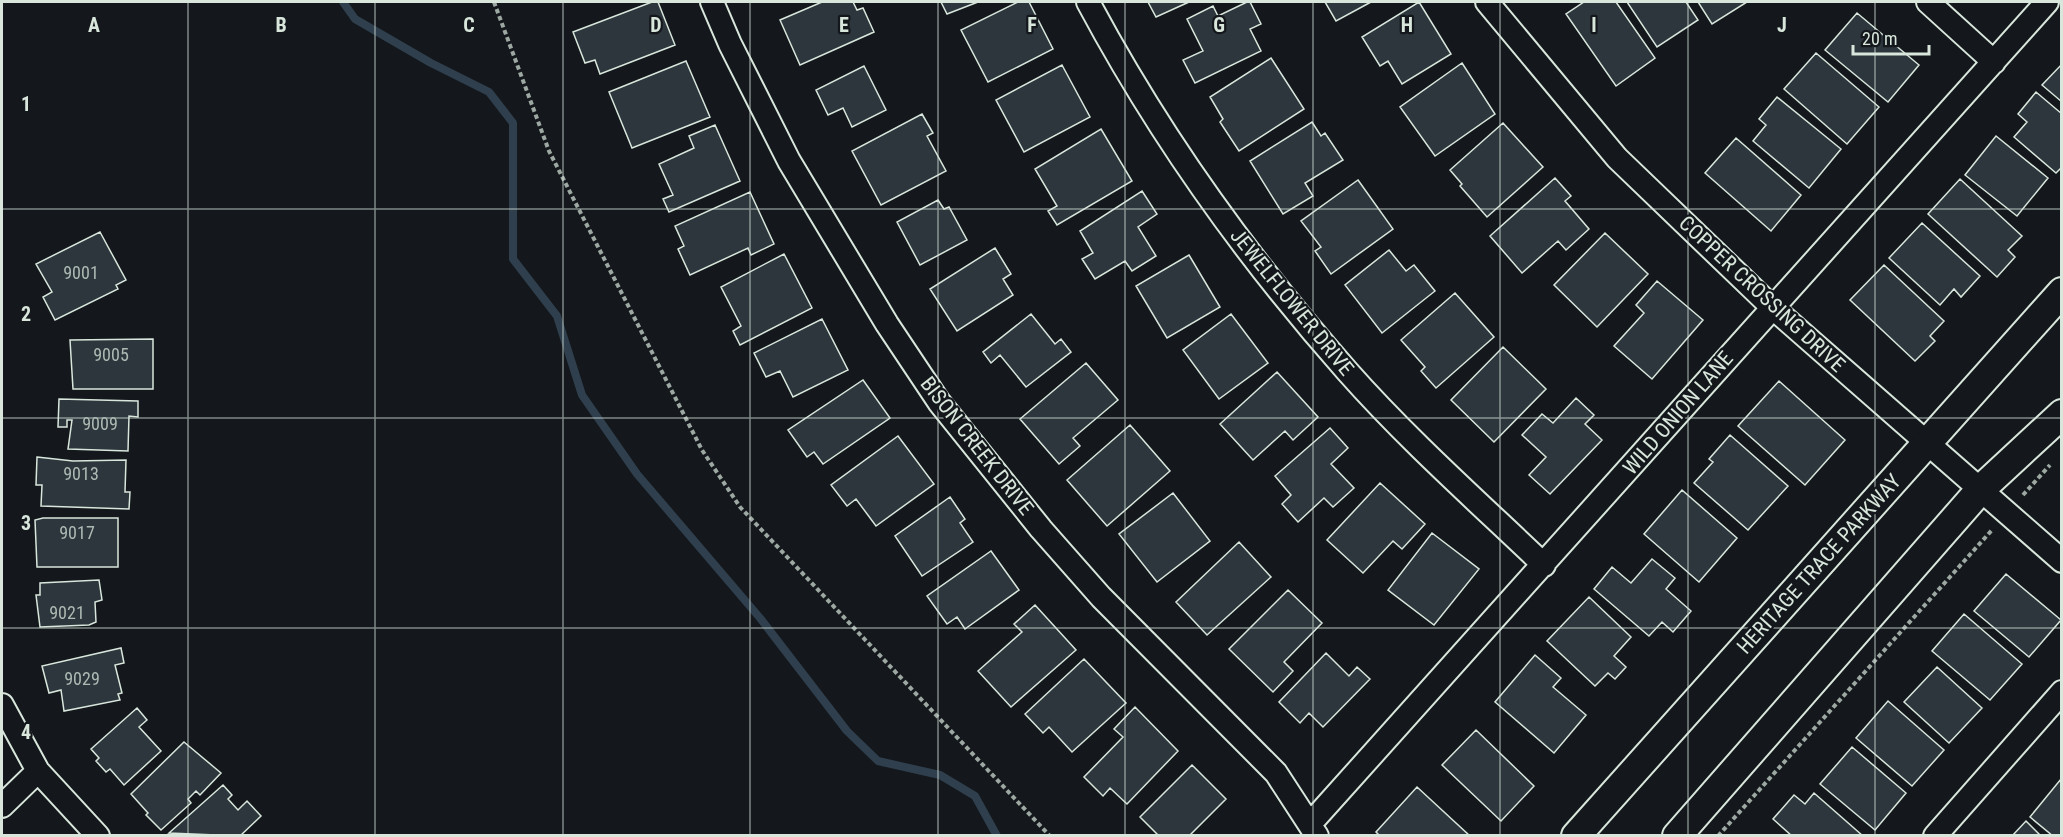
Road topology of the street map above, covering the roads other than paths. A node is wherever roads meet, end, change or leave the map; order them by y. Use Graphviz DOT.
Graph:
graph roads {
  1 [pos="712,2"];
  2 [pos="1088,2"];
  3 [pos="1487,2"];
  4 [pos="1928,2"];
  5 [pos="2047,2"];
  6 [pos="1994,62"];
  7 [pos="2061,292"];
  8 [pos="1772,306"];
  9 [pos="2061,414"];
  10 [pos="1928,444"];
  11 [pos="1981,489"];
  12 [pos="2061,561"];
  13 [pos="1544,565"];
  14 [pos="2061,692"];
  15 [pos="2,705"];
  16 [pos="39,771"];
  17 [pos="2,806"];
  18 [pos="1313,830"];
  19 [pos="98,836"];
  20 [pos="1576,836"];
  21 [pos="1677,836"];
  22 [pos="1935,836"];
  1 -- 18 [label="street, BISON CREEK DRIVE"];
  2 -- 13 [label="street, JEWELFLOWER DRIVE"];
  3 -- 8 [label="street, COPPER CROSSING DRIVE"];
  4 -- 6 [label="street"];
  5 -- 6 [label="street, WILD ONION LANE"];
  6 -- 8 [label="street, WILD ONION LANE"];
  7 -- 10 [label="street, HERITAGE TRACE PARKWAY"];
  8 -- 10 [label="street, COPPER CROSSING DRIVE"];
  8 -- 13 [label="street, WILD ONION LANE"];
  9 -- 11 [label="street"];
  10 -- 11 [label="street, COPPER CROSSING DRIVE"];
  10 -- 20 [label="street, HERITAGE TRACE PARKWAY"];
  11 -- 12 [label="street, COPPER CROSSING DRIVE"];
  11 -- 21 [label="street"];
  13 -- 18 [label="street, WILD ONION LANE"];
  14 -- 22 [label="street"];
  15 -- 16 [label="street"];
  16 -- 17 [label="street"];
  16 -- 19 [label="street"];
}
